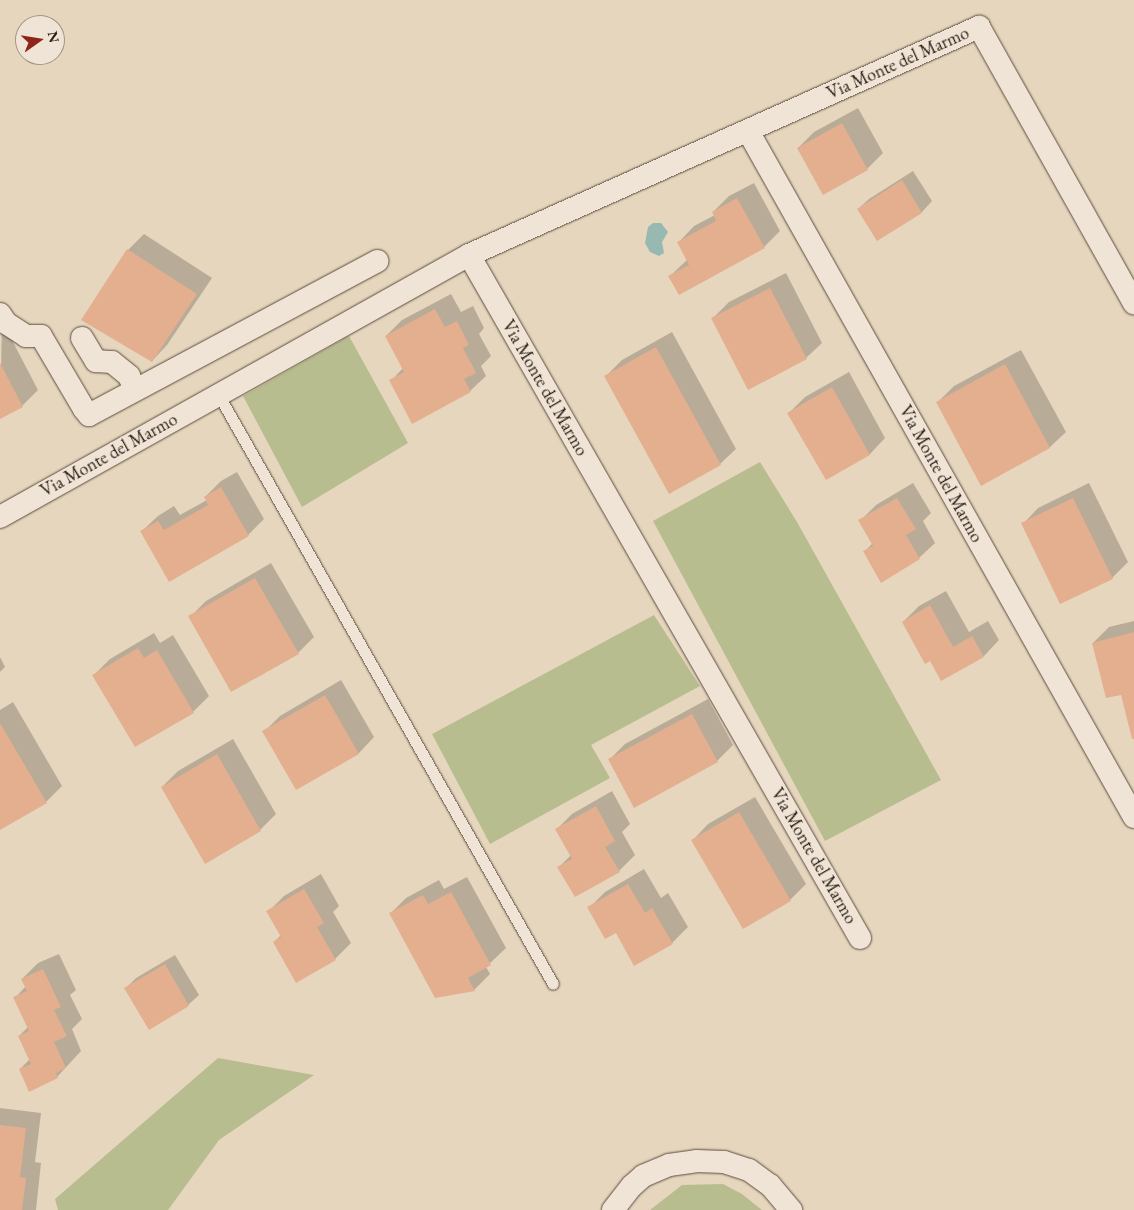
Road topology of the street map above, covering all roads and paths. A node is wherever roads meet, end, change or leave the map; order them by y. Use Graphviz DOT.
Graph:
graph roads {
  1 [pos="748,131"];
  2 [pos="469,254"];
  3 [pos="377,261"];
  4 [pos="1134,303"];
  5 [pos="0,314"];
  6 [pos="82,338"];
  7 [pos="135,390"];
  8 [pos="218,394"];
  9 [pos="0,517"];
  10 [pos="1134,817"];
  11 [pos="860,938"];
  12 [pos="552,984"];
  13 [pos="613,1210"];
  14 [pos="791,1210"];
  1 -- 2 [label="street, Via Monte del Marmo"];
  1 -- 4 [label="street, Via Monte del Marmo"];
  1 -- 10 [label="street, Via Monte del Marmo"];
  2 -- 8 [label="street, Via Monte del Marmo"];
  2 -- 11 [label="street, Via Monte del Marmo"];
  3 -- 7 [label="street"];
  5 -- 7 [label="street"];
  6 -- 7 [label="street"];
  8 -- 9 [label="street, Via Monte del Marmo"];
  8 -- 12 [label="lane"];
  13 -- 14 [label="street"];
}
